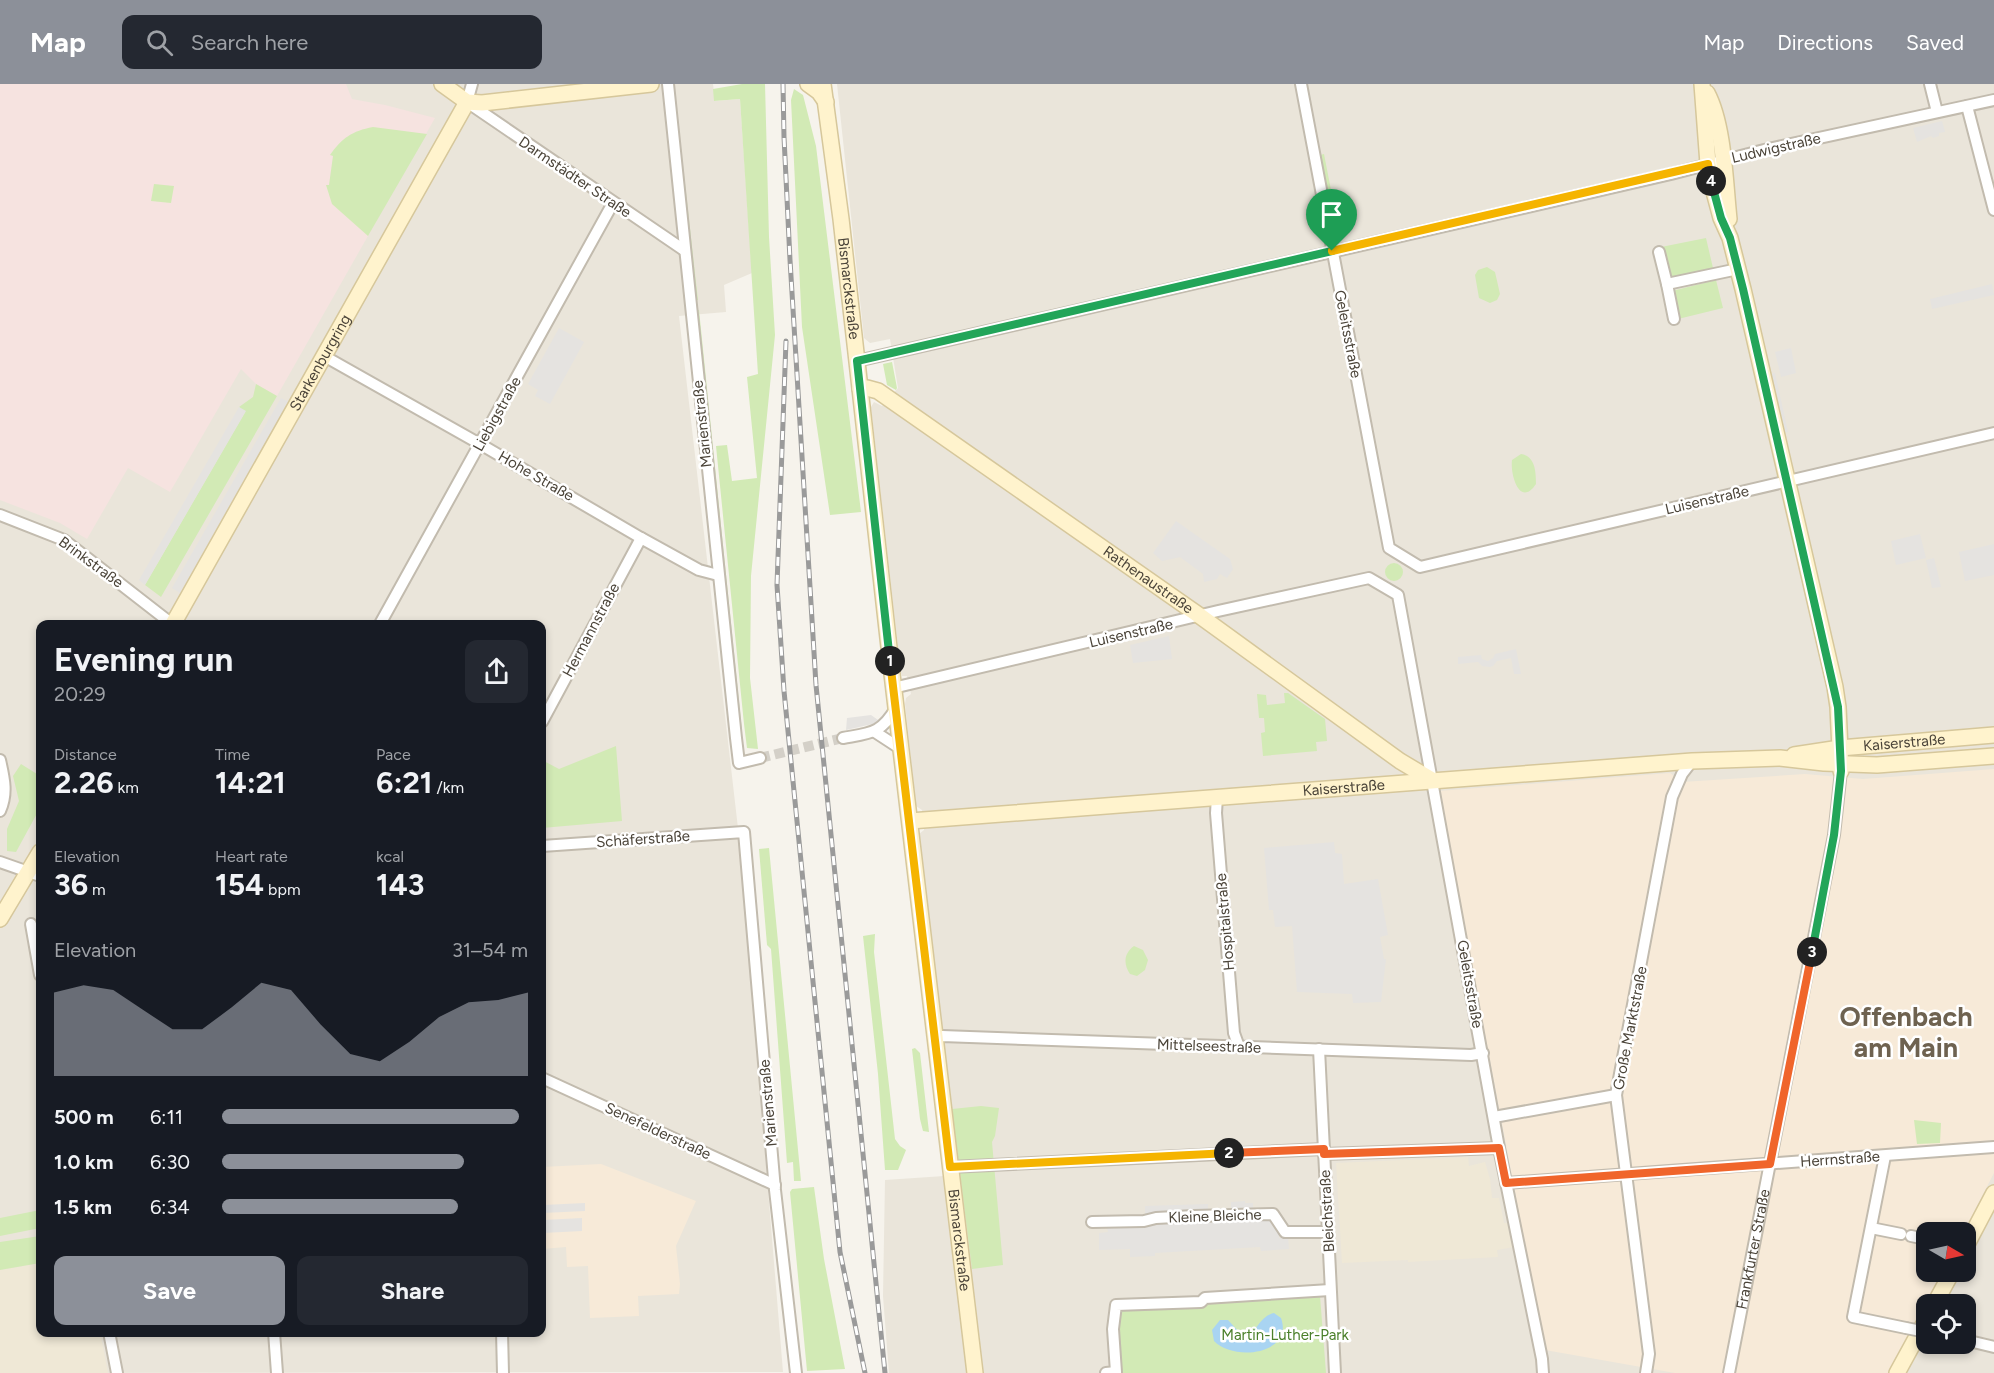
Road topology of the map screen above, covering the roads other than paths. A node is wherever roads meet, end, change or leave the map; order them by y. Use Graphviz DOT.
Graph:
graph roads {
  1 [pos="442,84"];
  2 [pos="472,84"];
  3 [pos="651,84"];
  4 [pos="668,84"];
  5 [pos="808,84"];
  6 [pos="824,84"];
  7 [pos="1301,84"];
  8 [pos="1702,84"];
  9 [pos="1930,84"];
  10 [pos="1994,100"];
  11 [pos="467,102"];
  12 [pos="826,102"];
  13 [pos="1967,106"];
  14 [pos="1937,112"];
  15 [pos="1716,162"];
  16 [pos="1990,178"];
  17 [pos="613,203"];
  18 [pos="1994,210"];
  19 [pos="684,250"];
  20 [pos="1332,251"];
  21 [pos="1659,252"];
  22 [pos="1738,269"];
  23 [pos="1667,284"];
  24 [pos="1674,319"];
  25 [pos="324,356"];
  26 [pos="857,361"];
  27 [pos="860,389"];
  28 [pos="1994,433"];
  29 [pos="480,444"];
  30 [pos="1787,481"];
  31 [pos="0,515"];
  32 [pos="641,538"];
  33 [pos="1420,567"];
  34 [pos="718,575"];
  35 [pos="1369,578"];
  36 [pos="1200,616"];
  37 [pos="168,620"];
  38 [pos="175,620"];
  39 [pos="382,620"];
  40 [pos="893,688"];
  41 [pos="896,708"];
  42 [pos="546,715"];
  43 [pos="875,732"];
  44 [pos="1994,735"];
  45 [pos="843,738"];
  46 [pos="1951,738"];
  47 [pos="1840,748"];
  48 [pos="901,749"];
  49 [pos="1994,756"];
  50 [pos="760,758"];
  51 [pos="1780,759"];
  52 [pos="1953,759"];
  53 [pos="0,760"];
  54 [pos="1692,761"];
  55 [pos="1840,768"];
  56 [pos="1432,780"];
  57 [pos="1217,797"];
  58 [pos="0,810"];
  59 [pos="910,821"];
  60 [pos="744,832"];
  61 [pos="546,846"];
  62 [pos="0,862"];
  63 [pos="35,874"];
  64 [pos="0,919"];
  65 [pos="31,924"];
  66 [pos="36,952"];
  67 [pos="935,1038"];
  68 [pos="1239,1047"];
  69 [pos="1319,1049"];
  70 [pos="1483,1053"];
  71 [pos="546,1080"];
  72 [pos="1616,1095"];
  73 [pos="1493,1112"];
  74 [pos="1994,1147"];
  75 [pos="1499,1148"];
  76 [pos="1324,1152"];
  77 [pos="1885,1156"];
  78 [pos="1770,1164"];
  79 [pos="950,1167"];
  80 [pos="1626,1175"];
  81 [pos="1506,1183"];
  82 [pos="775,1185"];
  83 [pos="1994,1193"];
  84 [pos="1092,1222"];
  85 [pos="1976,1227"];
  86 [pos="1871,1228"];
  87 [pos="1328,1232"];
  88 [pos="1916,1237"];
  89 [pos="1330,1290"];
  90 [pos="1916,1329"];
  91 [pos="110,1337"];
  92 [pos="274,1337"];
  93 [pos="502,1337"];
  94 [pos="1916,1338"];
  95 [pos="1976,1343"];
  96 [pos="1994,1347"];
  97 [pos="117,1373"];
  98 [pos="276,1373"];
  99 [pos="503,1373"];
  100 [pos="796,1373"];
  101 [pos="975,1373"];
  102 [pos="1106,1373"];
  103 [pos="1335,1373"];
  104 [pos="1543,1373"];
  105 [pos="1646,1373"];
  106 [pos="1729,1373"];
  107 [pos="1897,1373"];
  1 -- 11 [label="main road"];
  2 -- 11 [label="street"];
  3 -- 11 [label="main road"];
  4 -- 19 [label="street, Marienstraße"];
  5 -- 12 [label="main road"];
  6 -- 12 [label="main road, Bismarckstraße"];
  7 -- 20 [label="street, Geleitsstraße"];
  8 -- 15 [label="main road, Frankfurter Straße"];
  9 -- 14 [label="street"];
  10 -- 13 [label="street, Ludwigstraße"];
  11 -- 17 [label="street, Darmstädter Straße"];
  11 -- 25 [label="main road, Starkenburgring"];
  12 -- 26 [label="main road, Bismarckstraße"];
  13 -- 14 [label="street, Ludwigstraße"];
  13 -- 16 [label="street"];
  14 -- 15 [label="street, Ludwigstraße"];
  15 -- 20 [label="street, Ludwigstraße"];
  15 -- 22 [label="main road, Frankfurter Straße"];
  16 -- 18 [label="street"];
  17 -- 19 [label="street, Darmstädter Straße"];
  17 -- 29 [label="street, Liebigstraße"];
  19 -- 34 [label="street, Marienstraße"];
  20 -- 26 [label="street, Ludwigstraße"];
  20 -- 33 [label="street, Geleitsstraße"];
  21 -- 23 [label="street"];
  22 -- 23 [label="street"];
  22 -- 30 [label="main road, Frankfurter Straße"];
  23 -- 24 [label="street"];
  25 -- 29 [label="street, Hohe Straße"];
  25 -- 38 [label="main road, Starkenburgring"];
  26 -- 27 [label="main road, Bismarckstraße"];
  27 -- 36 [label="main road, Rathenaustraße"];
  27 -- 40 [label="main road, Bismarckstraße"];
  28 -- 30 [label="street, Luisenstraße"];
  29 -- 32 [label="street, Hohe Straße"];
  29 -- 39 [label="street, Liebigstraße"];
  30 -- 33 [label="street, Luisenstraße"];
  30 -- 47 [label="main road, Frankfurter Straße"];
  31 -- 37 [label="street, Brinkstraße"];
  32 -- 34 [label="street, Hohe Straße"];
  32 -- 42 [label="street, Hermannstraße"];
  34 -- 50 [label="street, Marienstraße"];
  35 -- 36 [label="street, Luisenstraße"];
  35 -- 56 [label="street, Geleitsstraße"];
  36 -- 40 [label="street, Luisenstraße"];
  36 -- 56 [label="main road, Rathenaustraße"];
  40 -- 41 [label="main road, Bismarckstraße"];
  41 -- 43 [label="street"];
  41 -- 48 [label="main road, Bismarckstraße"];
  43 -- 45 [label="street"];
  43 -- 48 [label="street"];
  44 -- 46 [label="main road, Kaiserstraße"];
  46 -- 47 [label="main road, Kaiserstraße"];
  46 -- 52 [label="main road"];
  47 -- 51 [label="main road, Kaiserstraße"];
  47 -- 55 [label="main road, Frankfurter Straße"];
  48 -- 59 [label="main road, Bismarckstraße"];
  49 -- 52 [label="main road, Kaiserstraße"];
  51 -- 54 [label="main road, Kaiserstraße"];
  51 -- 55 [label="main road, Kaiserstraße"];
  52 -- 55 [label="main road, Kaiserstraße"];
  53 -- 58 [label="street"];
  54 -- 56 [label="main road, Kaiserstraße"];
  54 -- 72 [label="street, Große Marktstraße"];
  55 -- 78 [label="street, Frankfurter Straße"];
  56 -- 57 [label="main road, Kaiserstraße"];
  56 -- 70 [label="street, Geleitsstraße"];
  57 -- 59 [label="main road, Kaiserstraße"];
  57 -- 68 [label="street, Hospitalstraße"];
  59 -- 67 [label="main road, Bismarckstraße"];
  60 -- 61 [label="street, Schäferstraße"];
  60 -- 82 [label="street, Marienstraße"];
  62 -- 63 [label="street"];
  63 -- 64 [label="main road"];
  65 -- 66 [label="street"];
  67 -- 68 [label="street, Mittelseestraße"];
  67 -- 79 [label="main road, Bismarckstraße"];
  68 -- 69 [label="street, Mittelseestraße"];
  69 -- 70 [label="street, Mittelseestraße"];
  69 -- 76 [label="street, Bleichstraße"];
  70 -- 73 [label="street, Geleitsstraße"];
  71 -- 82 [label="street, Senefelderstraße"];
  72 -- 73 [label="street"];
  72 -- 80 [label="street, Große Marktstraße"];
  73 -- 75 [label="street, Geleitsstraße"];
  74 -- 77 [label="street, Herrnstraße"];
  75 -- 76 [label="street"];
  75 -- 81 [label="street, Geleitsstraße"];
  76 -- 79 [label="street"];
  76 -- 87 [label="street, Bleichstraße"];
  77 -- 78 [label="street, Herrnstraße"];
  77 -- 86 [label="street"];
  78 -- 80 [label="street, Herrnstraße"];
  78 -- 106 [label="street, Frankfurter Straße"];
  79 -- 101 [label="main road, Bismarckstraße"];
  80 -- 81 [label="street, Herrnstraße"];
  80 -- 105 [label="street, Große Marktstraße"];
  81 -- 104 [label="street, Geleitsstraße"];
  82 -- 100 [label="street, Marienstraße"];
  83 -- 85 [label="main road"];
  84 -- 87 [label="street, Kleine Bleiche"];
  86 -- 88 [label="street"];
  86 -- 90 [label="street, bridge"];
  87 -- 89 [label="street, Bleichstraße"];
  89 -- 102 [label="street"];
  89 -- 103 [label="street, Bleichstraße"];
  91 -- 97 [label="street"];
  92 -- 98 [label="street"];
  93 -- 99 [label="street"];
  94 -- 107 [label="main road"];
  95 -- 96 [label="street"];
}
